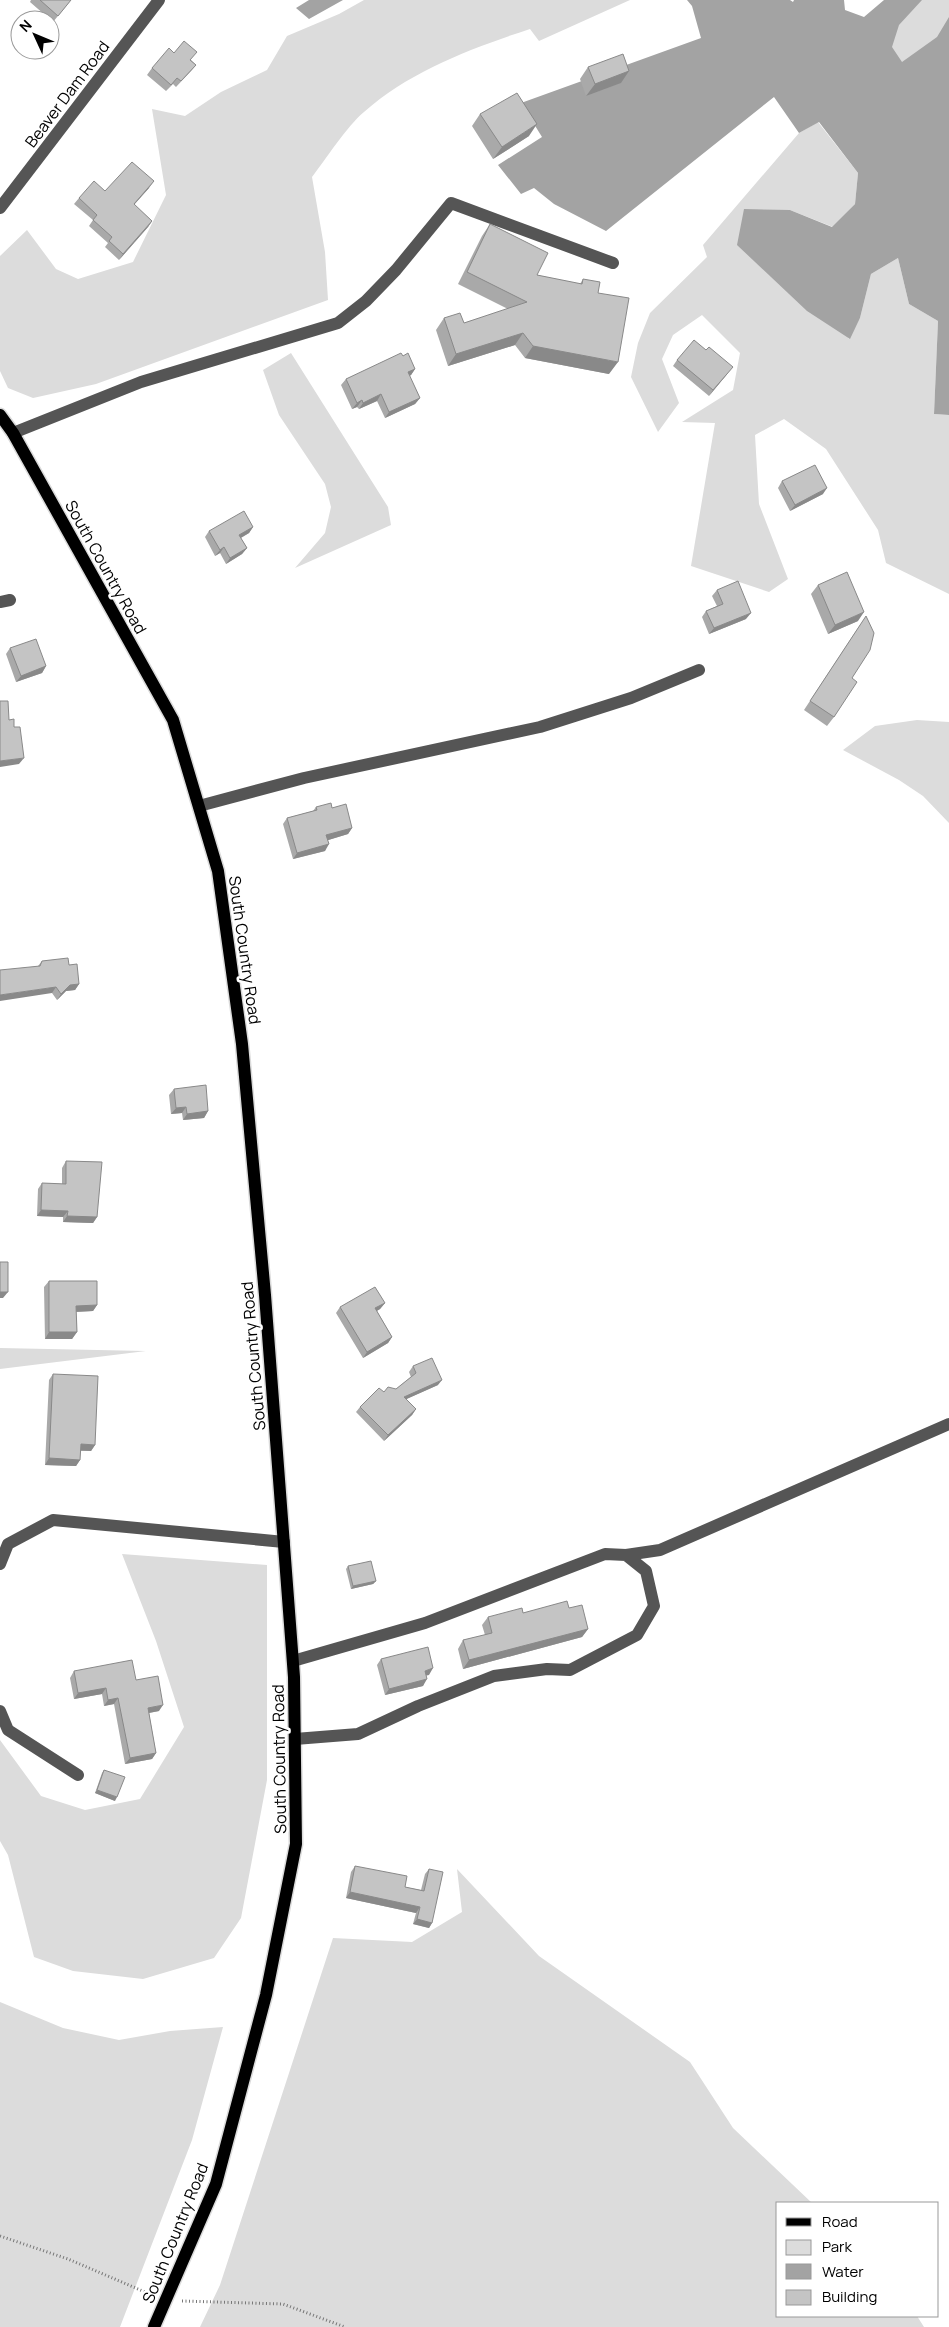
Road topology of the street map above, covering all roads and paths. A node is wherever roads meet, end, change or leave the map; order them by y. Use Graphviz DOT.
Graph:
graph roads {
  1 [pos="159,0"];
  2 [pos="0,208"];
  3 [pos="614,263"];
  4 [pos="0,415"];
  5 [pos="13,433"];
  6 [pos="699,670"];
  7 [pos="198,806"];
  8 [pos="949,1424"];
  9 [pos="284,1542"];
  10 [pos="626,1556"];
  11 [pos="0,1564"];
  12 [pos="293,1662"];
  13 [pos="0,1711"];
  14 [pos="295,1739"];
  15 [pos="78,1775"];
  16 [pos="0,2236"];
  17 [pos="166,2301"];
  18 [pos="154,2327"];
  19 [pos="345,2327"];
  1 -- 2 [label="street, Beaver Dam Road"];
  3 -- 5 [label="street"];
  4 -- 5 [label="main road, South Country Road"];
  5 -- 7 [label="main road, South Country Road"];
  6 -- 7 [label="street"];
  7 -- 9 [label="main road, South Country Road"];
  8 -- 10 [label="street"];
  9 -- 11 [label="street"];
  9 -- 12 [label="main road, South Country Road"];
  10 -- 12 [label="street"];
  10 -- 14 [label="street"];
  12 -- 14 [label="main road, South Country Road"];
  13 -- 15 [label="street"];
  14 -- 17 [label="main road, South Country Road"];
  16 -- 17 [label="path"];
  17 -- 18 [label="main road, South Country Road"];
  17 -- 19 [label="path"];
}
